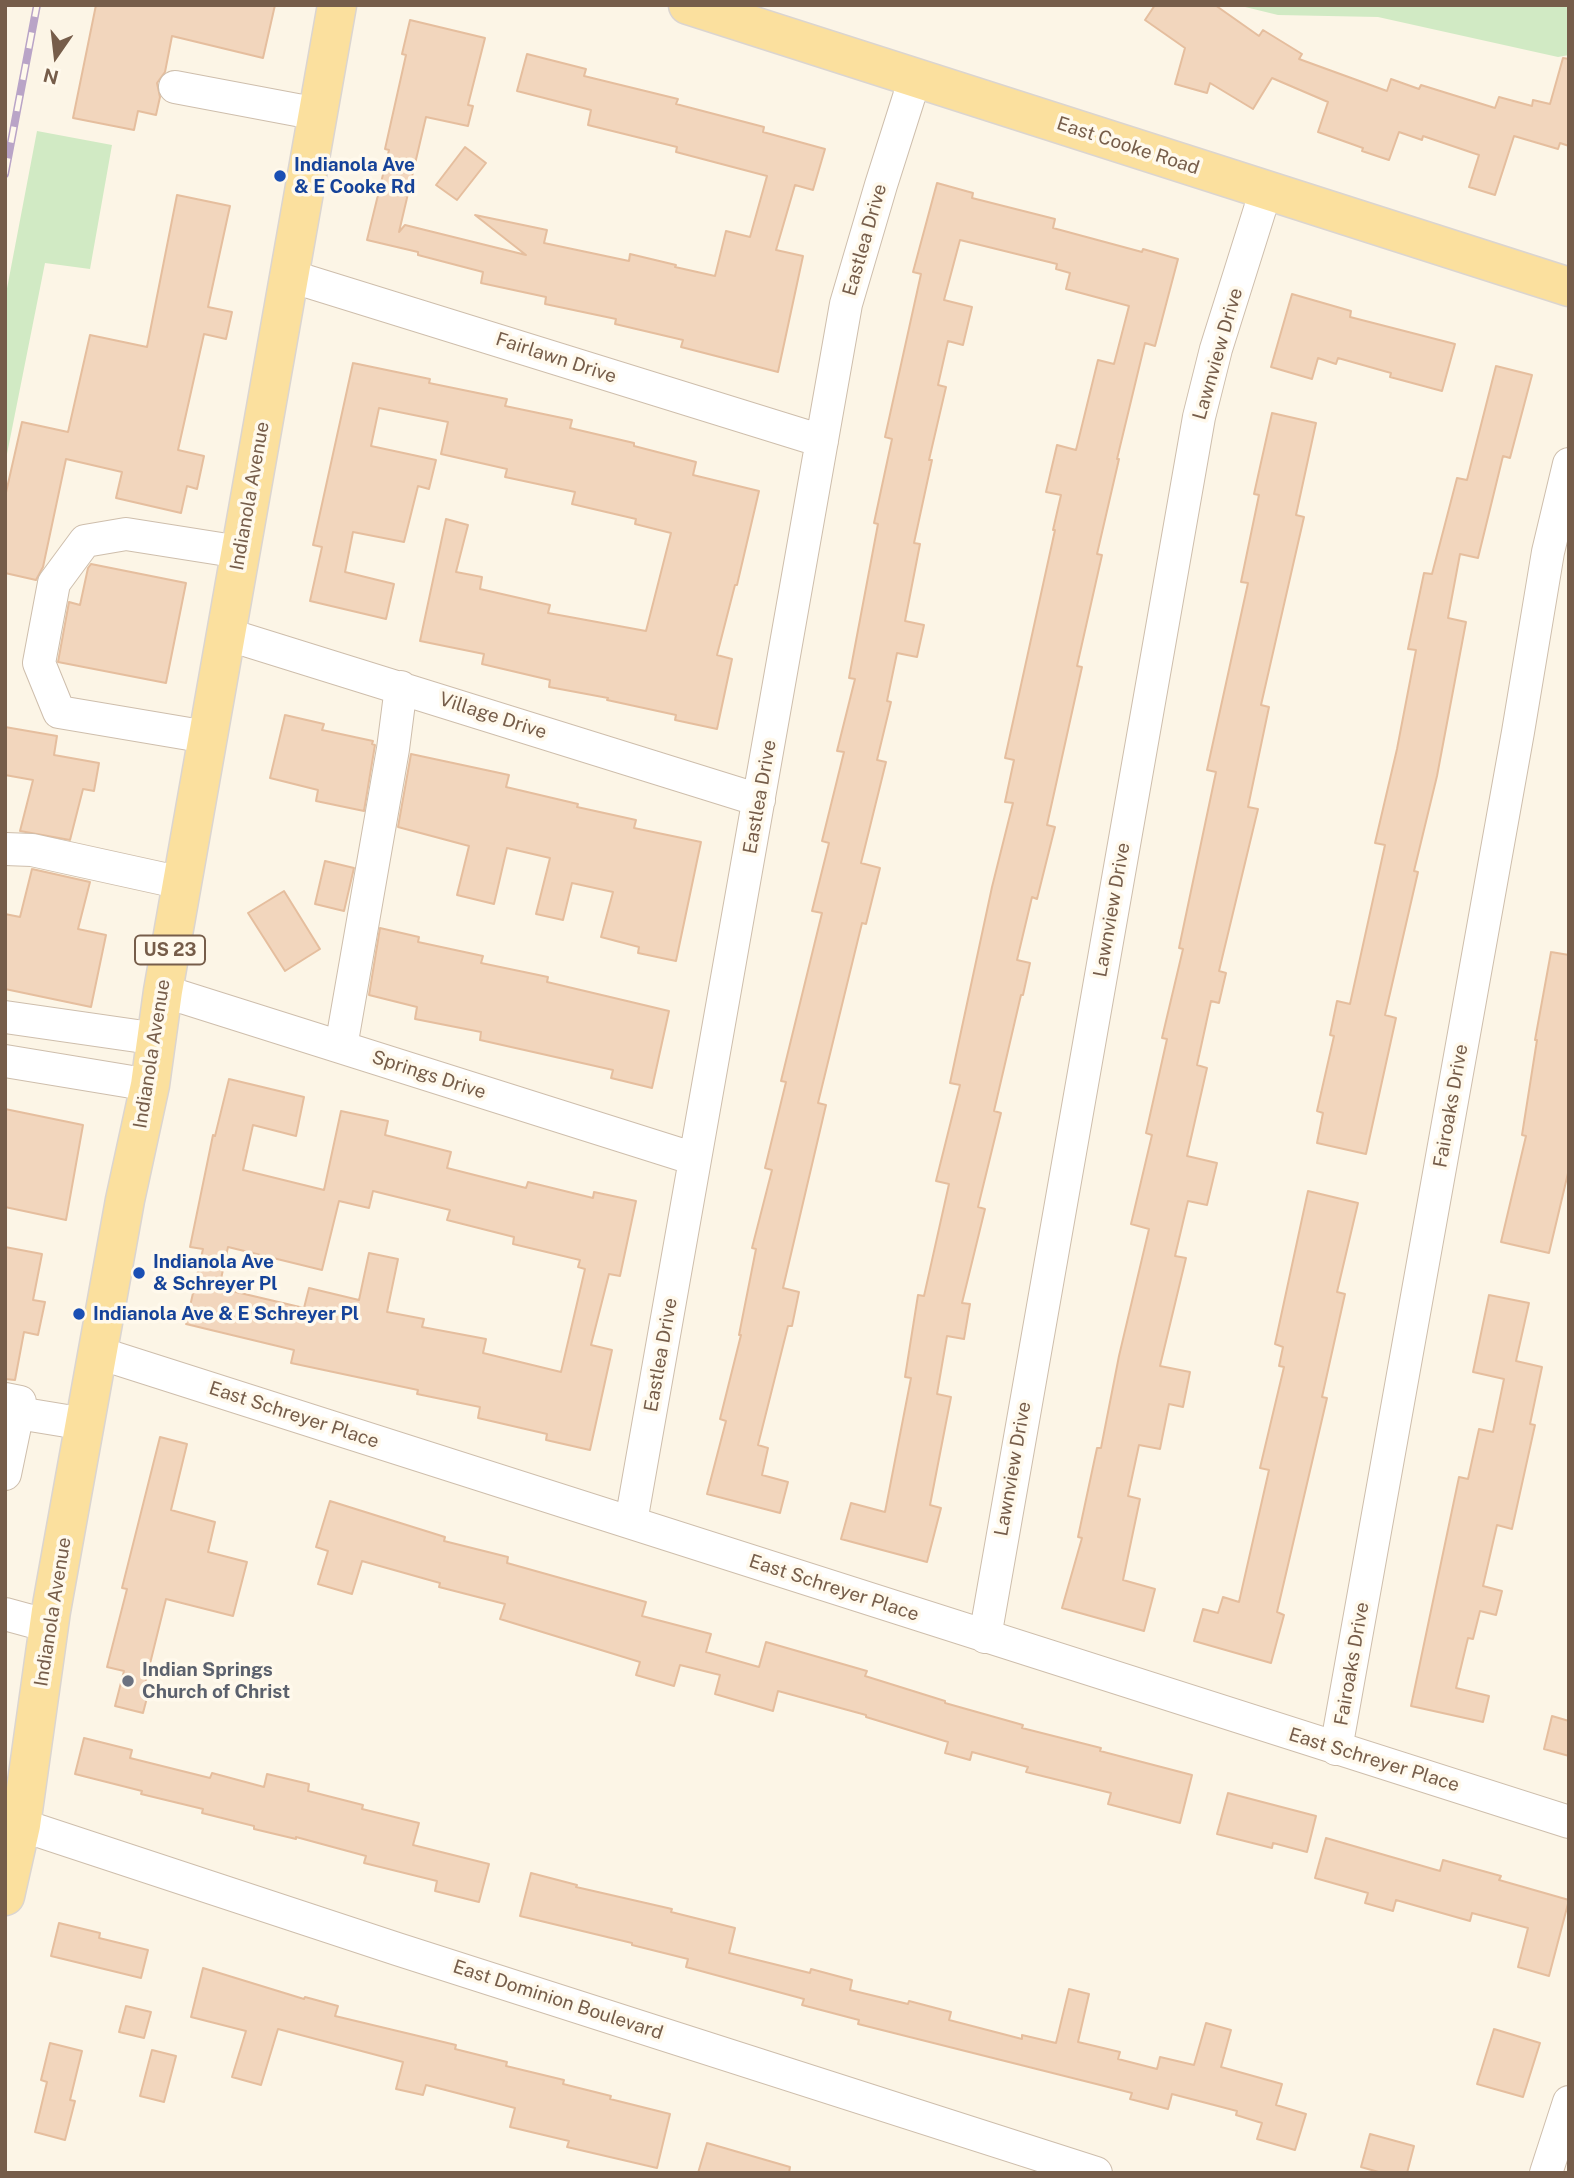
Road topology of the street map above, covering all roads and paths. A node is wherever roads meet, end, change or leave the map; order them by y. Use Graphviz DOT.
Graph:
graph roads {
  1 [pos="337,5"];
  2 [pos="688,5"];
  3 [pos="915,78"];
  4 [pos="175,87"];
  5 [pos="318,114"];
  6 [pos="1266,190"];
  7 [pos="290,276"];
  8 [pos="1569,287"];
  9 [pos="822,441"];
  10 [pos="1569,464"];
  11 [pos="240,552"];
  12 [pos="226,634"];
  13 [pos="401,687"];
  14 [pos="207,737"];
  15 [pos="759,800"];
  16 [pos="5,849"];
  17 [pos="182,883"];
  18 [pos="163,991"];
  19 [pos="5,1017"];
  20 [pos="158,1039"];
  21 [pos="341,1047"];
  22 [pos="5,1061"];
  23 [pos="150,1085"];
  24 [pos="695,1159"];
  25 [pos="99,1353"];
  26 [pos="12,1406"];
  27 [pos="85,1424"];
  28 [pos="5,1474"];
  29 [pos="631,1522"];
  30 [pos="5,1614"];
  31 [pos="49,1626"];
  32 [pos="985,1637"];
  33 [pos="1336,1749"];
  34 [pos="1569,1822"];
  35 [pos="13,1823"];
  36 [pos="5,1896"];
  37 [pos="1569,2102"];
  38 [pos="1096,2173"];
  39 [pos="1546,2173"];
  1 -- 5 [label="main road, Indianola Avenue / US 23"];
  2 -- 3 [label="main road, East Cooke Road"];
  3 -- 6 [label="main road, East Cooke Road"];
  3 -- 9 [label="street, Eastlea Drive"];
  4 -- 5 [label="street"];
  5 -- 7 [label="main road, Indianola Avenue / US 23"];
  6 -- 8 [label="main road, East Cooke Road"];
  6 -- 32 [label="street, Lawnview Drive"];
  7 -- 9 [label="street, Fairlawn Drive"];
  7 -- 11 [label="main road, Indianola Avenue / US 23"];
  9 -- 15 [label="street, Eastlea Drive"];
  10 -- 33 [label="street, Fairoaks Drive"];
  11 -- 12 [label="main road, Indianola Avenue / US 23"];
  11 -- 14 [label="street"];
  12 -- 13 [label="street, Village Drive"];
  12 -- 14 [label="main road, Indianola Avenue / US 23"];
  13 -- 15 [label="street, Village Drive"];
  13 -- 21 [label="street"];
  14 -- 17 [label="main road, Indianola Avenue / US 23"];
  15 -- 24 [label="street, Eastlea Drive"];
  16 -- 17 [label="street"];
  17 -- 18 [label="main road, Indianola Avenue / US 23"];
  18 -- 20 [label="main road, Indianola Avenue / US 23"];
  18 -- 21 [label="street, Springs Drive"];
  19 -- 20 [label="street"];
  20 -- 23 [label="main road, Indianola Avenue / US 23"];
  21 -- 24 [label="street, Springs Drive"];
  22 -- 23 [label="street"];
  23 -- 25 [label="main road, Indianola Avenue / US 23"];
  24 -- 29 [label="street, Eastlea Drive"];
  25 -- 27 [label="main road, Indianola Avenue / US 23"];
  25 -- 29 [label="street, East Schreyer Place"];
  26 -- 27 [label="street"];
  26 -- 28 [label="street"];
  27 -- 31 [label="main road, Indianola Avenue / US 23"];
  29 -- 32 [label="street, East Schreyer Place"];
  30 -- 31 [label="street"];
  31 -- 35 [label="main road, Indianola Avenue / US 23"];
  32 -- 33 [label="street, East Schreyer Place"];
  33 -- 34 [label="street, East Schreyer Place"];
  35 -- 36 [label="main road, Indianola Avenue / US 23"];
  35 -- 38 [label="street, East Dominion Boulevard"];
  37 -- 39 [label="street"];
}
